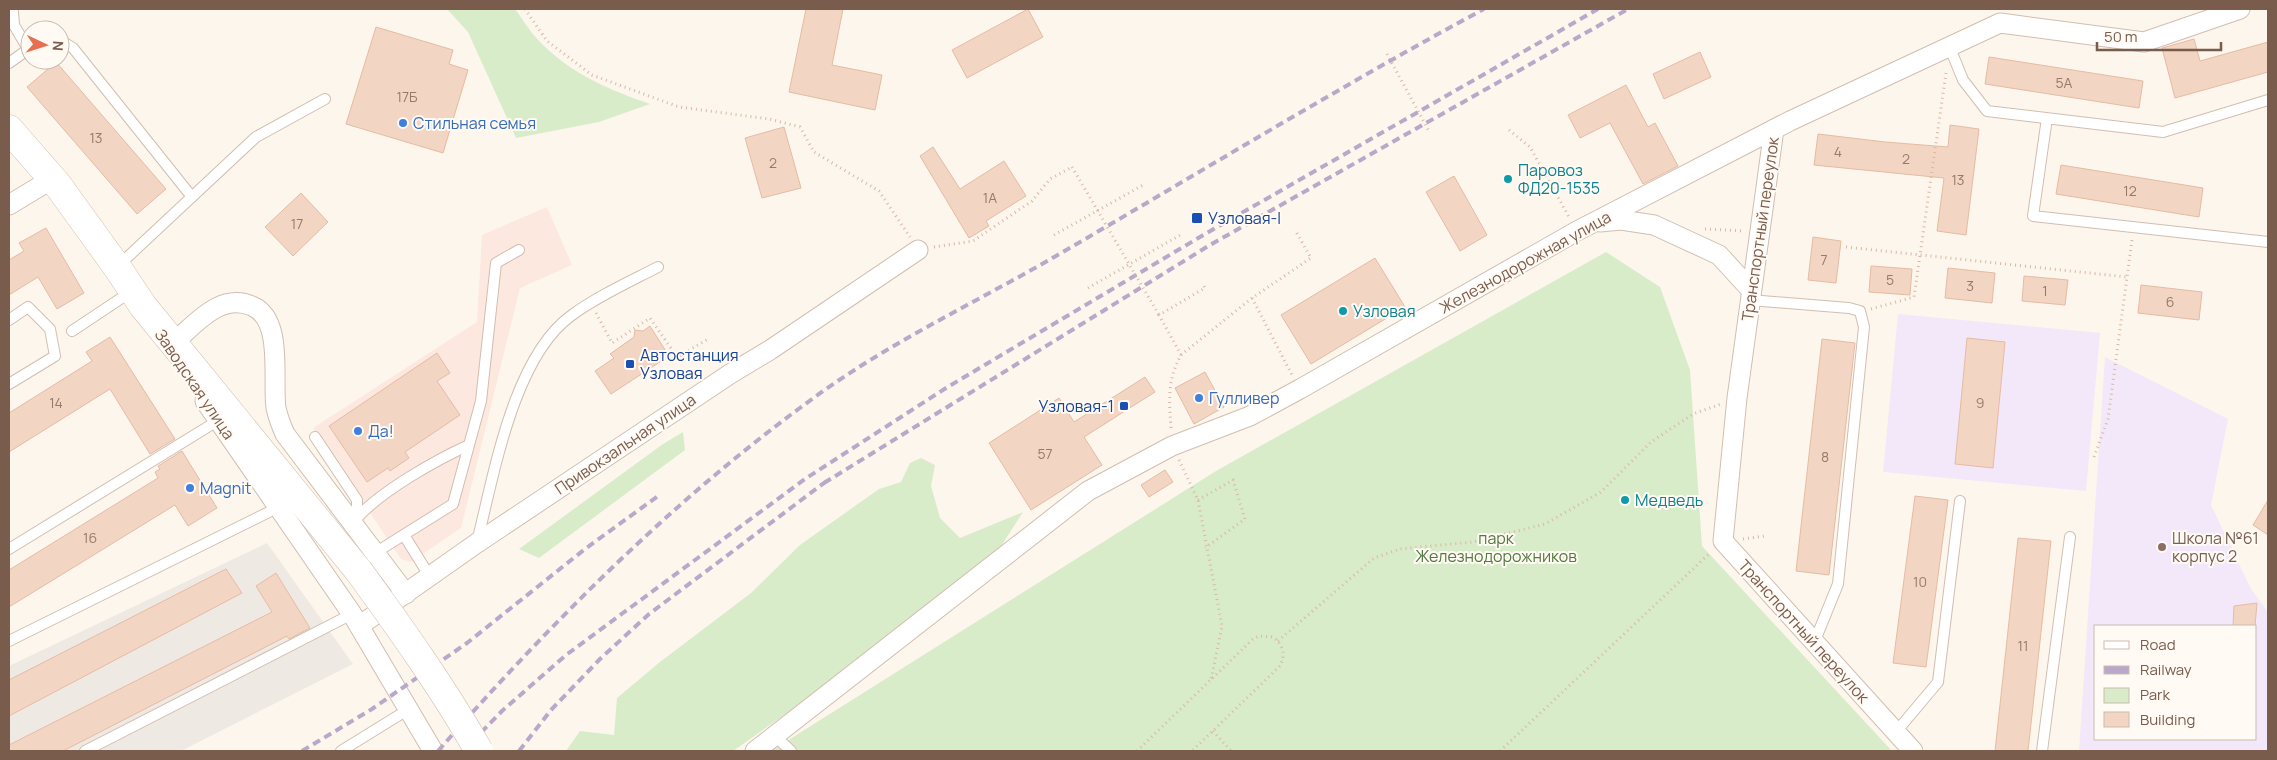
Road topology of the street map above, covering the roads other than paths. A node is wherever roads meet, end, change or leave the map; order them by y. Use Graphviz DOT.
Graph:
graph roads {
  1 [pos="10,9"];
  2 [pos="2240,9"];
  3 [pos="20,34"];
  4 [pos="70,46"];
  5 [pos="1950,48"];
  6 [pos="20,54"];
  7 [pos="9,62"];
  8 [pos="325,99"];
  9 [pos="2268,100"];
  10 [pos="2047,118"];
  11 [pos="9,129"];
  12 [pos="1774,129"];
  13 [pos="52,179"];
  14 [pos="192,197"];
  15 [pos="9,205"];
  16 [pos="1585,227"];
  17 [pos="2268,242"];
  18 [pos="519,250"];
  19 [pos="918,250"];
  20 [pos="658,266"];
  21 [pos="117,267"];
  22 [pos="1751,295"];
  23 [pos="138,298"];
  24 [pos="9,320"];
  25 [pos="72,330"];
  26 [pos="174,342"];
  27 [pos="9,384"];
  28 [pos="219,420"];
  29 [pos="315,437"];
  30 [pos="469,445"];
  31 [pos="1960,501"];
  32 [pos="278,508"];
  33 [pos="354,520"];
  34 [pos="404,535"];
  35 [pos="2070,538"];
  36 [pos="477,542"];
  37 [pos="9,549"];
  38 [pos="430,577"];
  39 [pos="406,594"];
  40 [pos="355,620"];
  41 [pos="9,641"];
  42 [pos="1814,642"];
  43 [pos="409,709"];
  44 [pos="1896,732"];
  45 [pos="775,736"];
  46 [pos="85,751"];
  47 [pos="341,751"];
  48 [pos="433,751"];
  49 [pos="479,751"];
  50 [pos="755,751"];
  51 [pos="791,751"];
  52 [pos="1912,751"];
  53 [pos="2042,751"];
  1 -- 3 [label="lane"];
  2 -- 5 [label="street, Транспортный переулок"];
  4 -- 14 [label="lane"];
  5 -- 10 [label="lane"];
  5 -- 12 [label="street, Транспортный переулок"];
  6 -- 7 [label="lane"];
  8 -- 14 [label="lane"];
  9 -- 10 [label="lane"];
  10 -- 17 [label="lane"];
  11 -- 13 [label="main road, Заводская улица"];
  12 -- 16 [label="street, Железнодорожная улица"];
  12 -- 22 [label="street, Транспортный переулок"];
  13 -- 15 [label="street"];
  13 -- 21 [label="main road, Заводская улица"];
  14 -- 21 [label="lane"];
  16 -- 22 [label="street"];
  16 -- 45 [label="street, Железнодорожная улица"];
  18 -- 30 [label="lane"];
  19 -- 36 [label="street, Привокзальная улица"];
  20 -- 36 [label="lane"];
  21 -- 23 [label="main road, Заводская улица"];
  22 -- 42 [label="street, Транспортный переулок"];
  22 -- 42 [label="lane"];
  23 -- 25 [label="lane"];
  23 -- 26 [label="main road"];
  23 -- 28 [label="street, Заводская улица"];
  24 -- 27 [label="lane"];
  26 -- 33 [label="street"];
  26 -- 49 [label="main road, bridge"];
  28 -- 32 [label="street, Заводская улица"];
  28 -- 37 [label="lane"];
  29 -- 33 [label="lane"];
  30 -- 33 [label="lane"];
  30 -- 34 [label="lane"];
  31 -- 44 [label="lane"];
  32 -- 40 [label="street, Заводская улица"];
  32 -- 41 [label="lane"];
  33 -- 34 [label="lane"];
  33 -- 39 [label="street"];
  34 -- 38 [label="lane"];
  35 -- 53 [label="lane"];
  36 -- 38 [label="street, Привокзальная улица"];
  38 -- 39 [label="street, Привокзальная улица"];
  39 -- 40 [label="street, Привокзальная улица"];
  40 -- 43 [label="street, Заводская улица"];
  40 -- 46 [label="lane"];
  42 -- 44 [label="street, Транспортный переулок"];
  43 -- 47 [label="lane"];
  43 -- 48 [label="street, Заводская улица"];
  44 -- 52 [label="street, Транспортный переулок"];
  45 -- 50 [label="street"];
  45 -- 51 [label="lane"];
}
